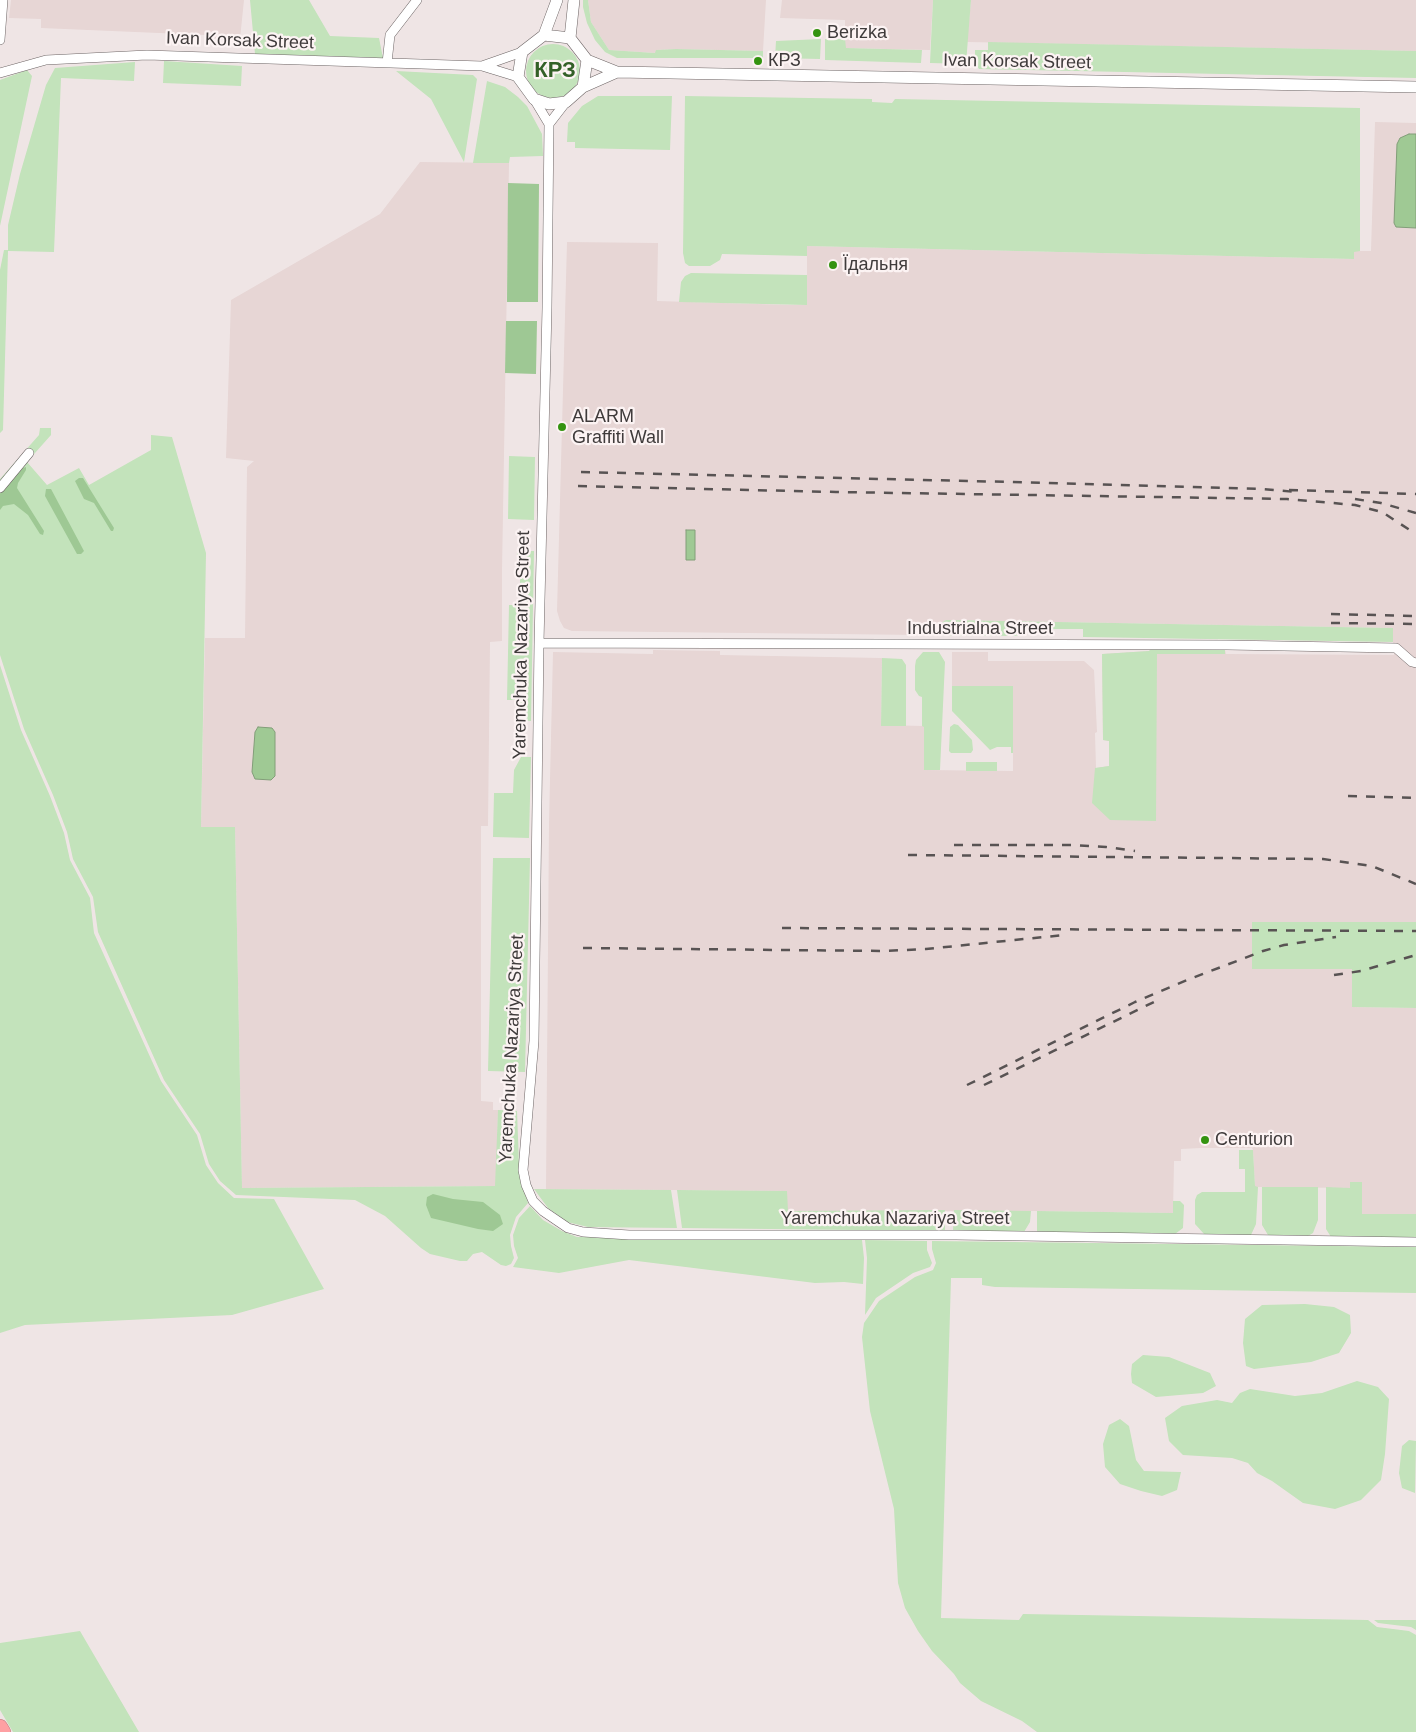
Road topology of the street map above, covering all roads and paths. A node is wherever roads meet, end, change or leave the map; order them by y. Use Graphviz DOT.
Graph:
graph roads {
  1 [pos="3,0"];
  2 [pos="417,0"];
  3 [pos="557,0"];
  4 [pos="574,0"];
  5 [pos="544,35"];
  6 [pos="570,38"];
  7 [pos="0,40"];
  8 [pos="522,52"];
  9 [pos="587,60"];
  10 [pos="387,64"];
  11 [pos="482,66"];
  12 [pos="617,72"];
  13 [pos="0,73"];
  14 [pos="518,77"];
  15 [pos="583,87"];
  16 [pos="1416,87"];
  17 [pos="534,99"];
  18 [pos="566,102"];
  19 [pos="549,124"];
  20 [pos="29,454"];
  21 [pos="0,488"];
  22 [pos="539,643"];
  23 [pos="1416,662"];
  24 [pos="1416,1242"];
  25 [pos="0,1727"];
  26 [pos="3,1732"];
  1 -- 7 [label="street"];
  2 -- 10 [label="street"];
  3 -- 5 [label="street"];
  4 -- 6 [label="street"];
  5 -- 6 [label="street"];
  5 -- 8 [label="street"];
  6 -- 9 [label="street"];
  8 -- 11 [label="street, Ivan Korsak Street"];
  8 -- 14 [label="street"];
  9 -- 12 [label="street"];
  9 -- 15 [label="street"];
  10 -- 11 [label="street, Ivan Korsak Street"];
  10 -- 13 [label="street, Ivan Korsak Street"];
  11 -- 14 [label="street, Ivan Korsak Street"];
  12 -- 15 [label="street"];
  12 -- 16 [label="street, Ivan Korsak Street"];
  14 -- 17 [label="street"];
  15 -- 18 [label="street"];
  17 -- 18 [label="street"];
  17 -- 19 [label="street"];
  18 -- 19 [label="street"];
  19 -- 22 [label="street, Yaremchuka Nazariya Street"];
  20 -- 21 [label="street"];
  22 -- 23 [label="street, Industrialna Street"];
  22 -- 24 [label="street, Yaremchuka Nazariya Street"];
  25 -- 26 [label="highway"];
}
